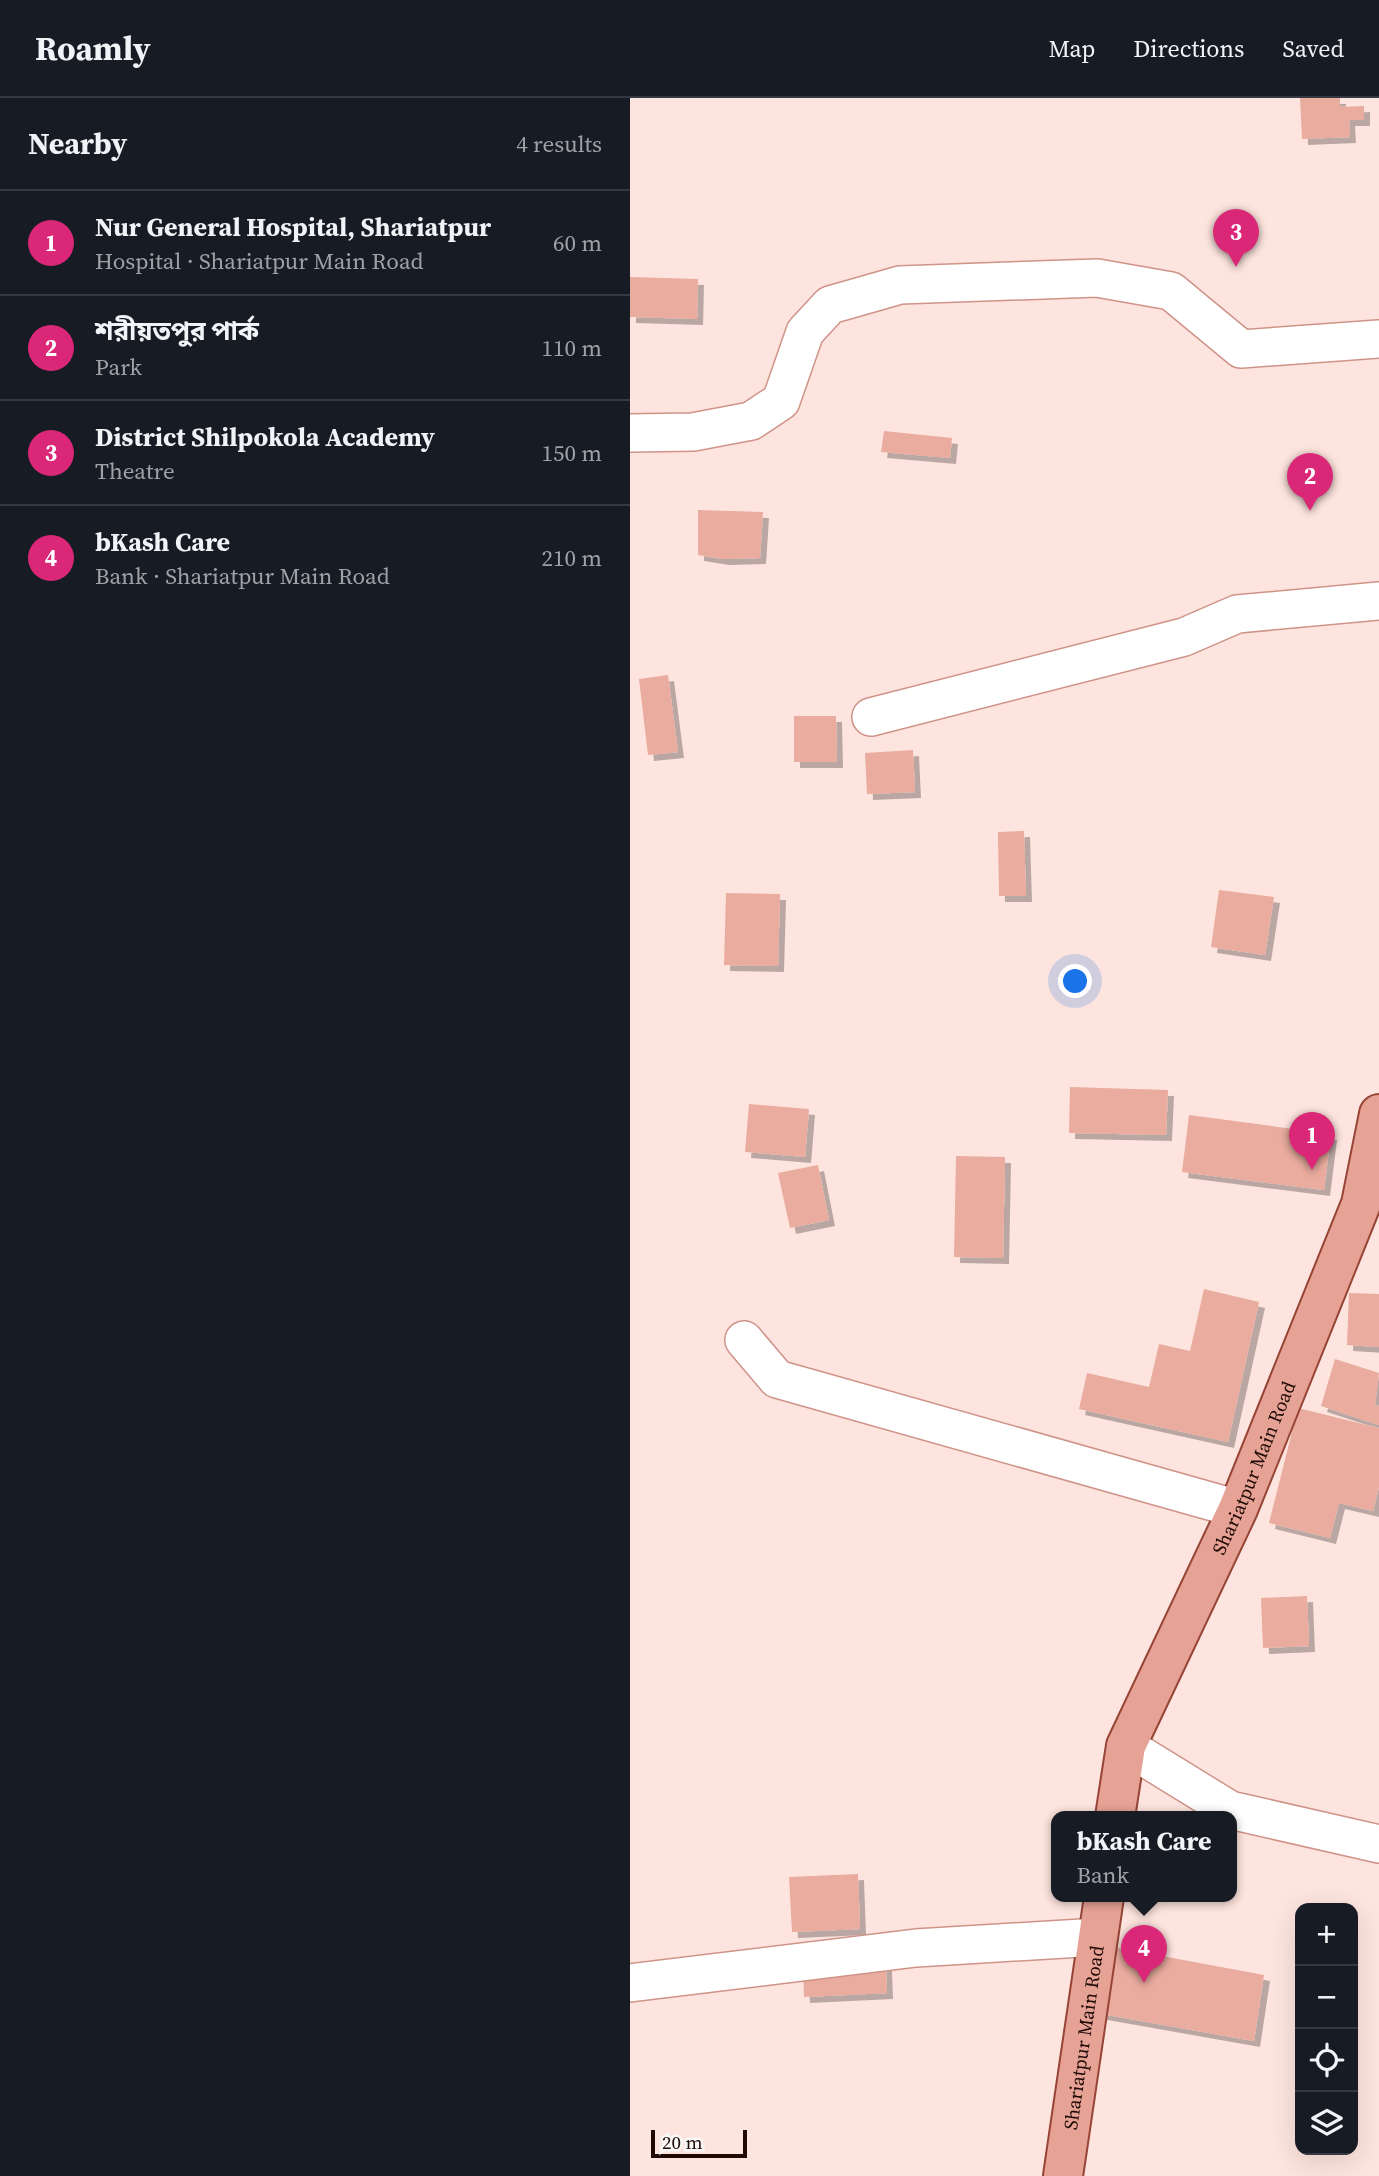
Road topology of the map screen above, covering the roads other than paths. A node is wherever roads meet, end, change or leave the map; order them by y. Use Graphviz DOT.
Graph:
graph roads {
  1 [pos="1379,339"];
  2 [pos="630,433"];
  3 [pos="1379,601"];
  4 [pos="871,717"];
  5 [pos="1379,1114"];
  6 [pos="1370,1207"];
  7 [pos="744,1340"];
  8 [pos="1238,1509"];
  9 [pos="1126,1746"];
  10 [pos="1116,1811"];
  11 [pos="1234,1811"];
  12 [pos="1237,1812"];
  13 [pos="1379,1844"];
  14 [pos="1103,1902"];
  15 [pos="1098,1937"];
  16 [pos="630,1983"];
  17 [pos="1063,2176"];
  1 -- 2 [label="street"];
  3 -- 4 [label="street"];
  5 -- 6 [label="main road, Shariatpur Main Road"];
  6 -- 8 [label="main road, Shariatpur Main Road"];
  7 -- 8 [label="street"];
  8 -- 9 [label="main road, Shariatpur Main Road"];
  9 -- 10 [label="main road, Shariatpur Main Road"];
  9 -- 11 [label="street"];
  12 -- 13 [label="street"];
  14 -- 15 [label="main road, Shariatpur Main Road"];
  15 -- 16 [label="street"];
  15 -- 17 [label="main road, Shariatpur Main Road"];
}
